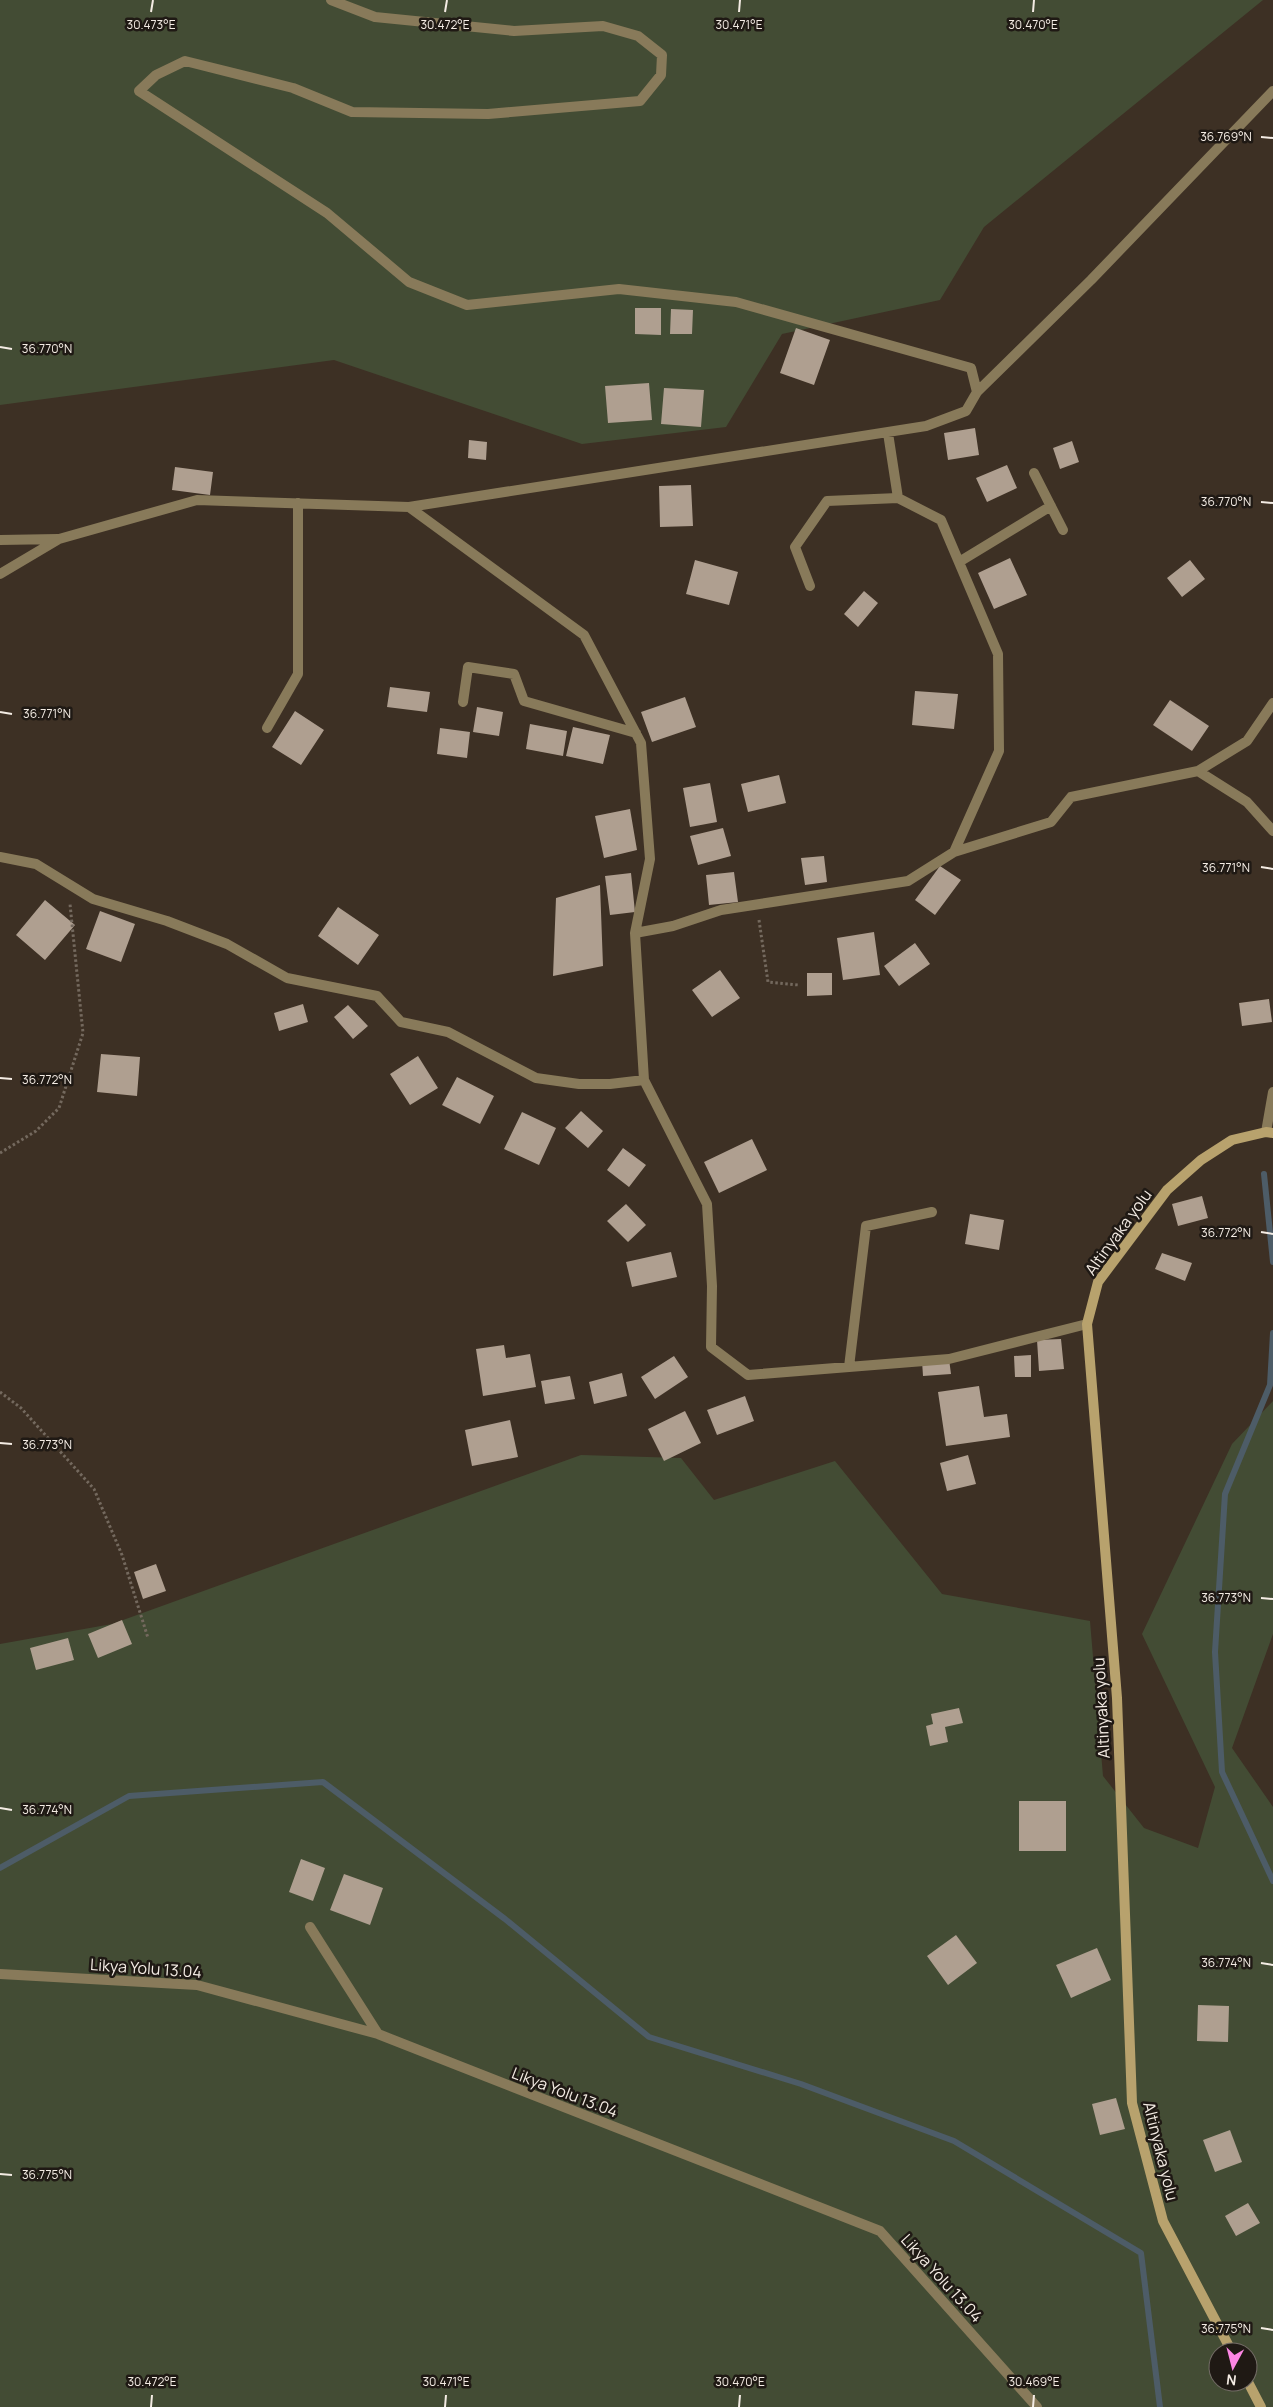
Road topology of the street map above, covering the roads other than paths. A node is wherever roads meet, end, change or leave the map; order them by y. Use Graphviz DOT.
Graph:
graph roads {
  1 [pos="331,0"];
  2 [pos="1273,91"];
  3 [pos="977,392"];
  4 [pos="888,433"];
  5 [pos="1034,473"];
  6 [pos="898,498"];
  7 [pos="298,503"];
  8 [pos="1051,506"];
  9 [pos="409,507"];
  10 [pos="1063,530"];
  11 [pos="59,539"];
  12 [pos="0,540"];
  13 [pos="959,562"];
  14 [pos="0,574"];
  15 [pos="810,586"];
  16 [pos="462,702"];
  17 [pos="1273,702"];
  18 [pos="267,728"];
  19 [pos="636,733"];
  20 [pos="1198,772"];
  21 [pos="1273,831"];
  22 [pos="954,852"];
  23 [pos="0,857"];
  24 [pos="635,933"];
  25 [pos="644,1080"];
  26 [pos="1273,1092"];
  27 [pos="1270,1132"];
  28 [pos="932,1212"];
  29 [pos="1087,1324"];
  30 [pos="849,1367"];
  31 [pos="310,1927"];
  32 [pos="0,1974"];
  33 [pos="378,2034"];
  34 [pos="1227,2342"];
  35 [pos="1253,2392"];
  36 [pos="1037,2407"];
  37 [pos="1261,2407"];
  1 -- 3 [label="street"];
  2 -- 3 [label="street"];
  3 -- 4 [label="street"];
  4 -- 6 [label="street"];
  4 -- 9 [label="street"];
  5 -- 8 [label="street"];
  6 -- 13 [label="street"];
  6 -- 15 [label="street"];
  7 -- 9 [label="street"];
  7 -- 11 [label="street"];
  7 -- 18 [label="street"];
  8 -- 10 [label="street"];
  8 -- 13 [label="street"];
  9 -- 19 [label="street"];
  11 -- 12 [label="street"];
  11 -- 14 [label="street"];
  13 -- 22 [label="street"];
  16 -- 19 [label="street"];
  17 -- 20 [label="street"];
  19 -- 24 [label="street"];
  20 -- 21 [label="street"];
  20 -- 22 [label="street"];
  22 -- 24 [label="street"];
  23 -- 25 [label="street"];
  24 -- 25 [label="street"];
  25 -- 30 [label="street"];
  26 -- 27 [label="street"];
  27 -- 29 [label="main road, Altinyaka yolu"];
  28 -- 30 [label="street"];
  29 -- 30 [label="street"];
  29 -- 34 [label="main road, Altinyaka yolu"];
  31 -- 33 [label="street"];
  32 -- 33 [label="street, Likya Yolu 13.04"];
  33 -- 36 [label="street, Likya Yolu 13.04"];
  35 -- 37 [label="main road"];
}
